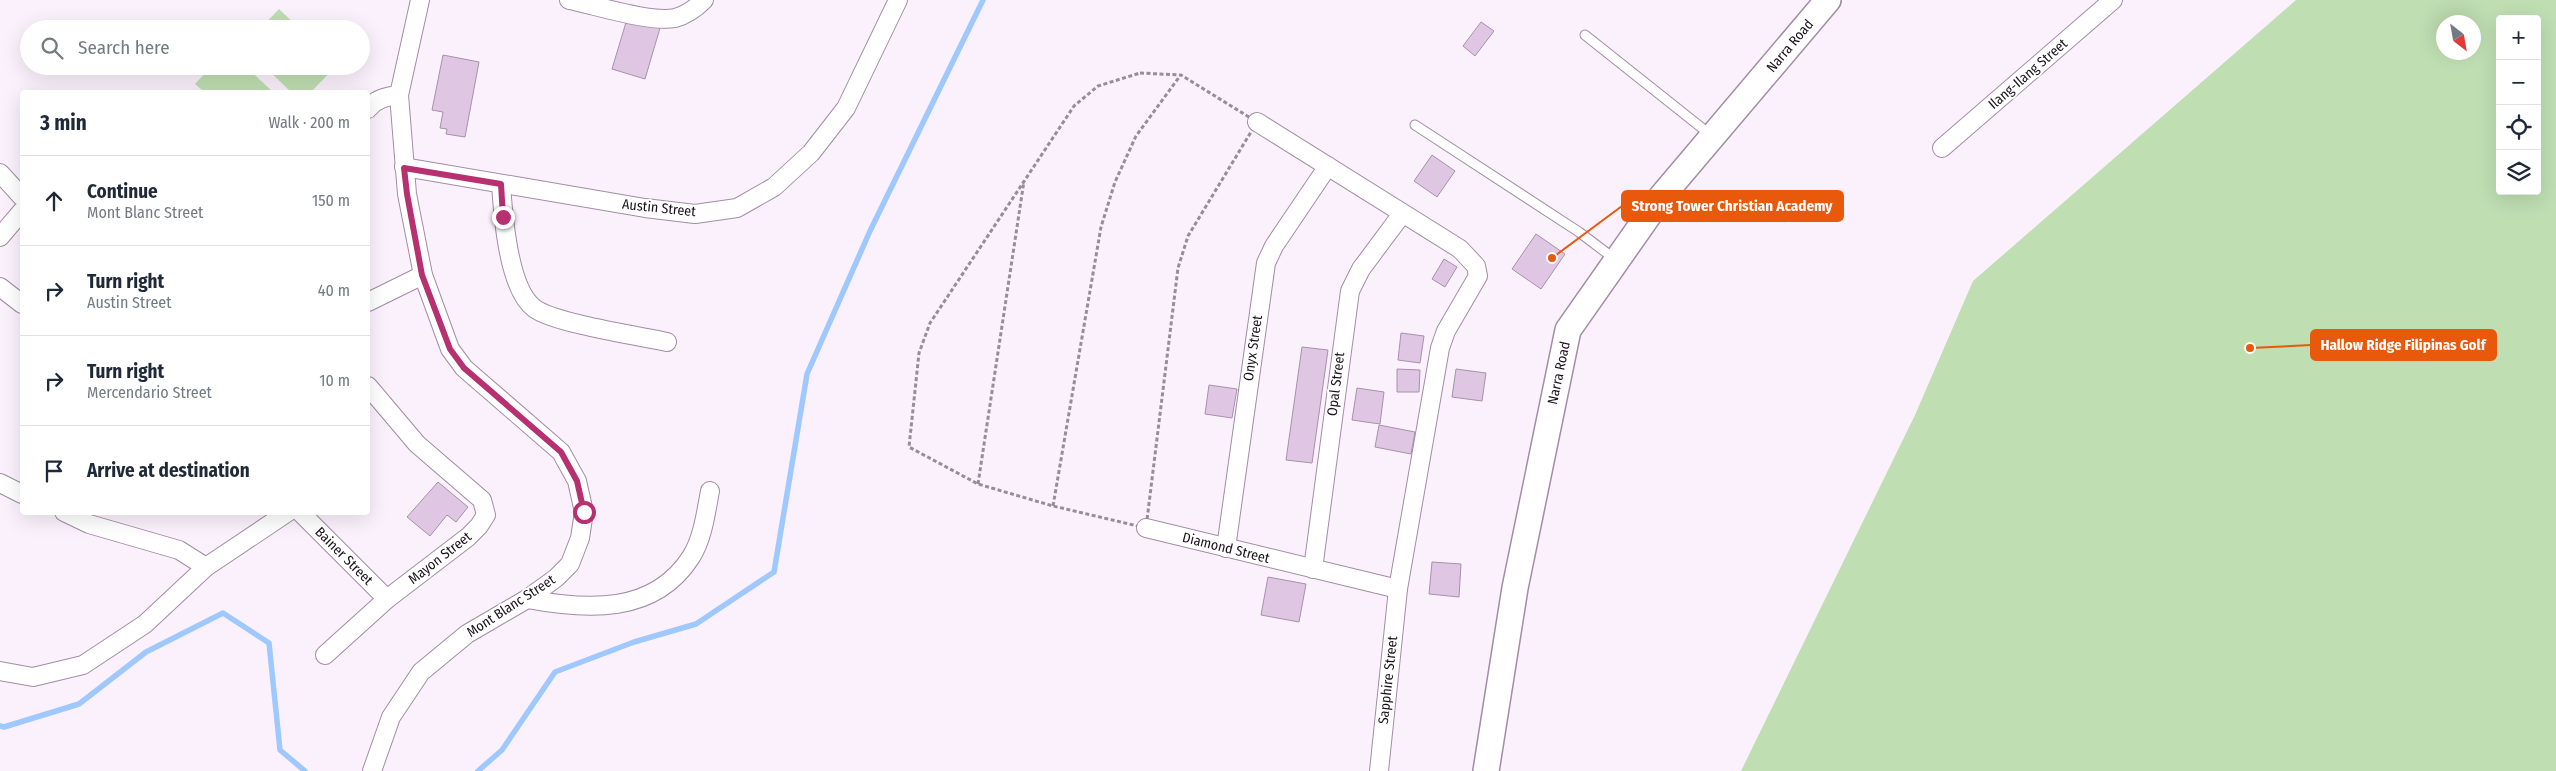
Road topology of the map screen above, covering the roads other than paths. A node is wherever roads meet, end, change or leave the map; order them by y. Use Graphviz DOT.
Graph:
graph roads {
  1 [pos="420,0"];
  2 [pos="569,0"];
  3 [pos="704,0"];
  4 [pos="898,0"];
  5 [pos="1828,0"];
  6 [pos="2113,0"];
  7 [pos="599,3"];
  8 [pos="1586,35"];
  9 [pos="399,95"];
  10 [pos="370,106"];
  11 [pos="1257,122"];
  12 [pos="1415,125"];
  13 [pos="1714,138"];
  14 [pos="1942,148"];
  15 [pos="1328,166"];
  16 [pos="404,168"];
  17 [pos="0,173"];
  18 [pos="501,184"];
  19 [pos="20,195"];
  20 [pos="20,213"];
  21 [pos="1402,214"];
  22 [pos="0,238"];
  23 [pos="1616,260"];
  24 [pos="422,275"];
  25 [pos="0,286"];
  26 [pos="370,301"];
  27 [pos="20,302"];
  28 [pos="667,342"];
  29 [pos="370,388"];
  30 [pos="0,483"];
  31 [pos="710,491"];
  32 [pos="20,493"];
  33 [pos="70,515"];
  34 [pos="283,515"];
  35 [pos="303,515"];
  36 [pos="1146,528"];
  37 [pos="1226,548"];
  38 [pos="206,566"];
  39 [pos="1313,569"];
  40 [pos="1398,589"];
  41 [pos="527,598"];
  42 [pos="387,599"];
  43 [pos="325,655"];
  44 [pos="0,671"];
  45 [pos="372,771"];
  46 [pos="1379,771"];
  47 [pos="1486,771"];
  1 -- 9 [label="street, Mont Blanc Street"];
  2 -- 7 [label="street"];
  3 -- 7 [label="street"];
  4 -- 18 [label="street, Austin Street"];
  5 -- 13 [label="street, Narra Road"];
  6 -- 14 [label="street, Ilang-Ilang Street"];
  8 -- 13 [label="lane"];
  9 -- 10 [label="street"];
  9 -- 16 [label="street, Mont Blanc Street"];
  11 -- 15 [label="street"];
  12 -- 23 [label="lane"];
  13 -- 23 [label="street, Narra Road"];
  15 -- 21 [label="street"];
  15 -- 37 [label="street, Onyx Street"];
  16 -- 18 [label="street, Austin Street"];
  16 -- 24 [label="street, Mont Blanc Street"];
  17 -- 19 [label="street"];
  18 -- 28 [label="street"];
  20 -- 22 [label="street"];
  21 -- 39 [label="street, Opal Street"];
  21 -- 40 [label="street, Sapphire Street"];
  23 -- 47 [label="street, Narra Road"];
  24 -- 26 [label="street"];
  24 -- 41 [label="street, Mont Blanc Street"];
  25 -- 27 [label="street"];
  29 -- 42 [label="street, Mayon Street"];
  30 -- 32 [label="street"];
  31 -- 41 [label="street"];
  33 -- 38 [label="street"];
  34 -- 38 [label="street"];
  35 -- 42 [label="street, Bainer Street"];
  36 -- 37 [label="street, Diamond Street"];
  37 -- 39 [label="street, Diamond Street"];
  38 -- 44 [label="street"];
  39 -- 40 [label="street, Diamond Street"];
  40 -- 46 [label="street, Sapphire Street"];
  41 -- 45 [label="street, Mont Blanc Street"];
  42 -- 43 [label="street, Mayon Street"];
}
